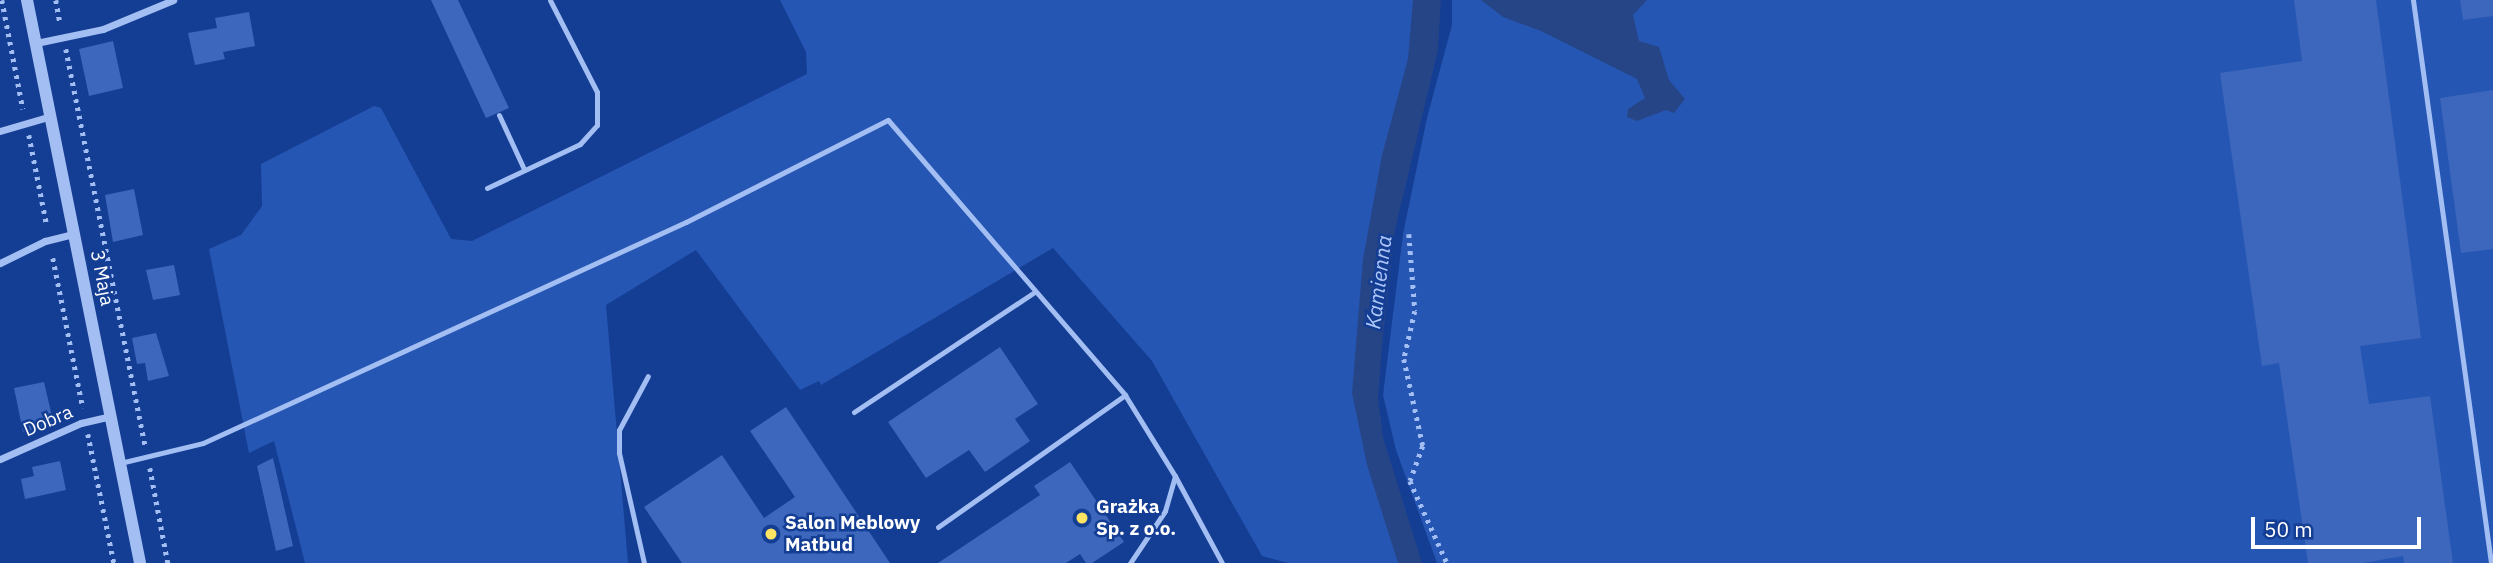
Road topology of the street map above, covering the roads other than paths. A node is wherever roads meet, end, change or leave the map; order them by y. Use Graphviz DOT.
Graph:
graph roads {
  1 [pos="27,0"];
  2 [pos="173,0"];
  3 [pos="550,0"];
  4 [pos="2413,0"];
  5 [pos="36,43"];
  6 [pos="499,115"];
  7 [pos="51,116"];
  8 [pos="0,131"];
  9 [pos="524,169"];
  10 [pos="488,188"];
  11 [pos="74,234"];
  12 [pos="0,263"];
  13 [pos="1033,293"];
  14 [pos="648,376"];
  15 [pos="1125,395"];
  16 [pos="854,412"];
  17 [pos="111,416"];
  18 [pos="0,459"];
  19 [pos="120,463"];
  20 [pos="1175,477"];
  21 [pos="938,527"];
  22 [pos="2491,554"];
  23 [pos="140,563"];
  24 [pos="644,563"];
  25 [pos="1130,563"];
  26 [pos="1222,563"];
  27 [pos="2491,563"];
  1 -- 5 [label="street, 3 Maja"];
  2 -- 5 [label="street"];
  3 -- 9 [label="lane"];
  4 -- 22 [label="lane"];
  5 -- 7 [label="street, 3 Maja"];
  6 -- 9 [label="lane"];
  7 -- 8 [label="street"];
  7 -- 11 [label="street, 3 Maja"];
  9 -- 10 [label="lane"];
  11 -- 12 [label="street"];
  11 -- 17 [label="street, 3 Maja"];
  13 -- 15 [label="lane"];
  13 -- 16 [label="lane"];
  13 -- 19 [label="lane"];
  14 -- 24 [label="lane"];
  15 -- 20 [label="lane"];
  15 -- 21 [label="lane"];
  17 -- 18 [label="street, Dobra"];
  17 -- 19 [label="street, 3 Maja"];
  19 -- 23 [label="street, 3 Maja"];
  20 -- 25 [label="lane"];
  20 -- 26 [label="lane"];
  22 -- 27 [label="lane"];
}
